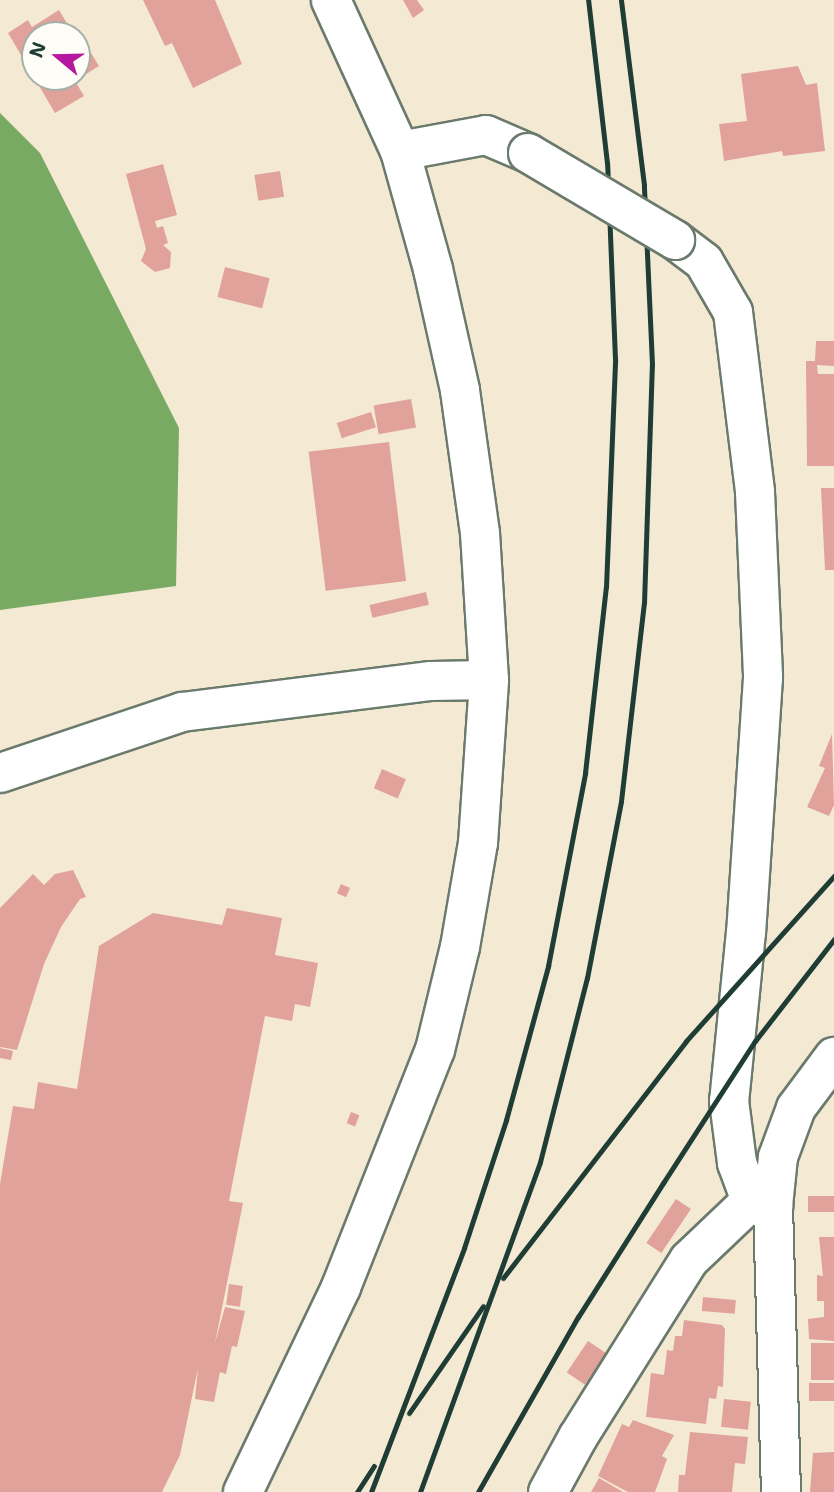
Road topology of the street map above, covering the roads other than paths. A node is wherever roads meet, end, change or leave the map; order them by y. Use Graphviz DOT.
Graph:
graph roads {
  1 [pos="331,0"];
  2 [pos="400,151"];
  3 [pos="489,680"];
  4 [pos="0,773"];
  5 [pos="834,1057"];
  6 [pos="762,1204"];
  7 [pos="243,1492"];
  8 [pos="548,1492"];
  9 [pos="781,1492"];
  1 -- 2 [label="street"];
  2 -- 3 [label="street"];
  2 -- 6 [label="street, bridge"];
  3 -- 4 [label="street"];
  3 -- 7 [label="street"];
  5 -- 6 [label="street"];
  6 -- 8 [label="street"];
  6 -- 9 [label="street"];
}
